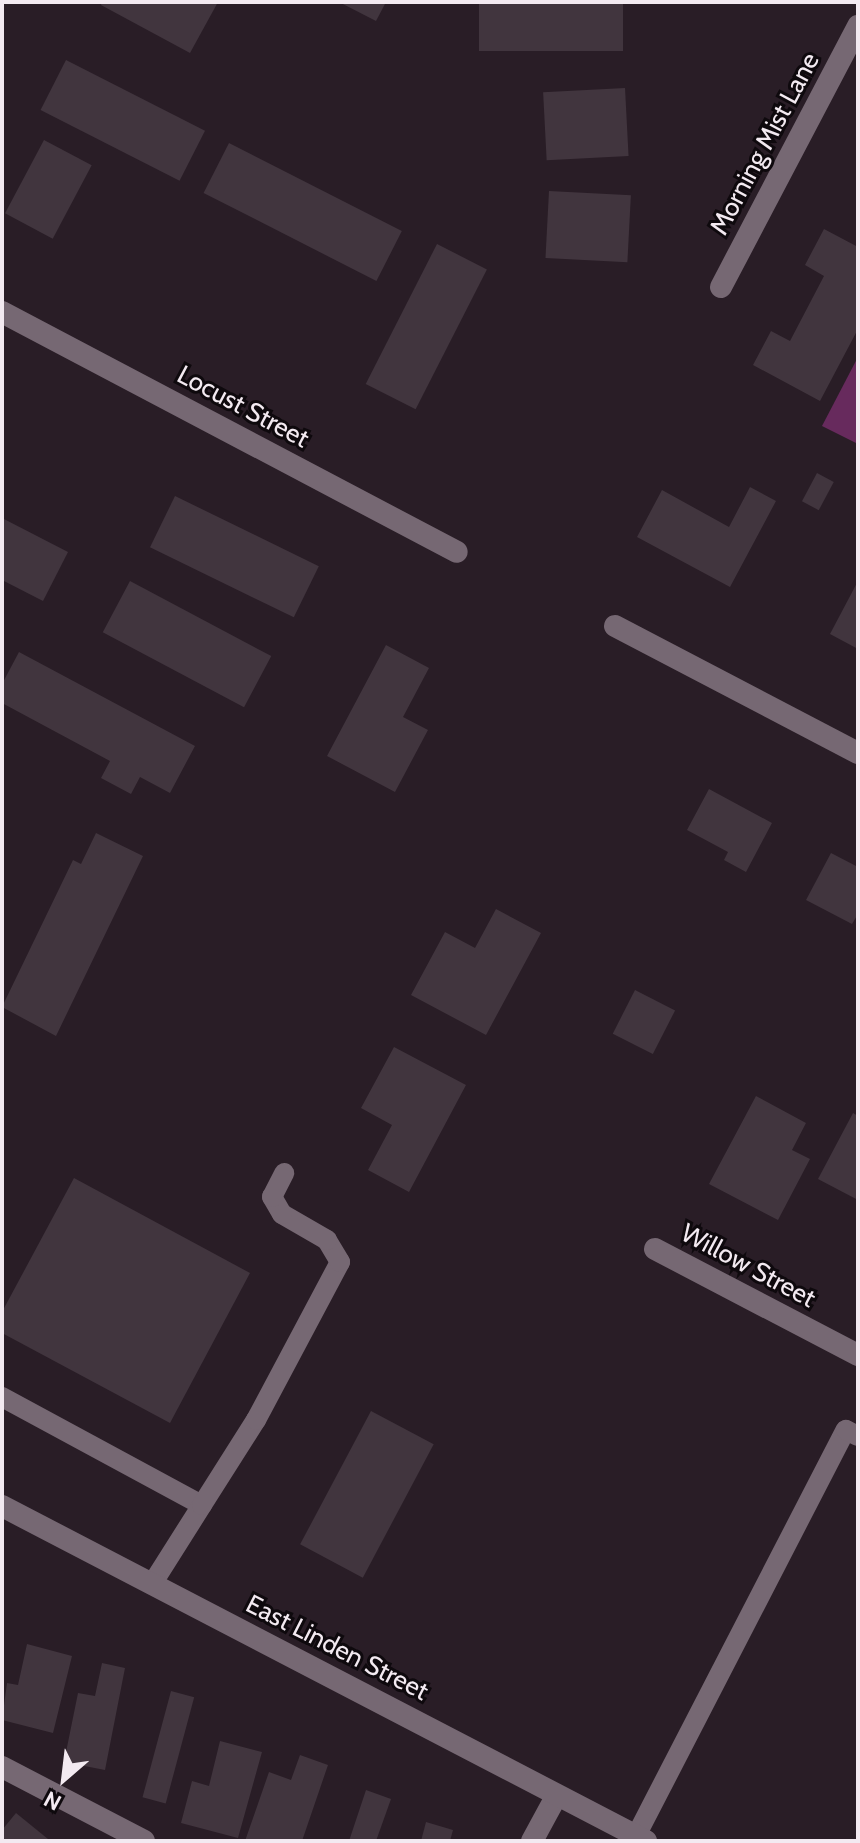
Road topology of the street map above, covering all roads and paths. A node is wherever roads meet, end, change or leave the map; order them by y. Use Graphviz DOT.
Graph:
graph roads {
  1 [pos="858,26"];
  2 [pos="721,287"];
  3 [pos="2,312"];
  4 [pos="457,552"];
  5 [pos="615,626"];
  6 [pos="858,753"];
  7 [pos="284,1173"];
  8 [pos="655,1249"];
  9 [pos="858,1355"];
  10 [pos="2,1397"];
  11 [pos="858,1436"];
  12 [pos="202,1505"];
  13 [pos="2,1506"];
  14 [pos="152,1584"];
  15 [pos="2,1767"];
  16 [pos="557,1795"];
  17 [pos="641,1838"];
  18 [pos="144,1841"];
  19 [pos="532,1841"];
  1 -- 2 [label="street, Morning Mist Lane"];
  3 -- 4 [label="street, Locust Street"];
  5 -- 6 [label="street"];
  7 -- 12 [label="lane"];
  8 -- 9 [label="street, Willow Street"];
  10 -- 12 [label="lane"];
  11 -- 17 [label="lane"];
  12 -- 14 [label="lane"];
  13 -- 14 [label="street, East Linden Street"];
  14 -- 16 [label="street, East Linden Street"];
  15 -- 18 [label="street"];
  16 -- 17 [label="street, East Linden Street"];
  16 -- 19 [label="street"];
}
